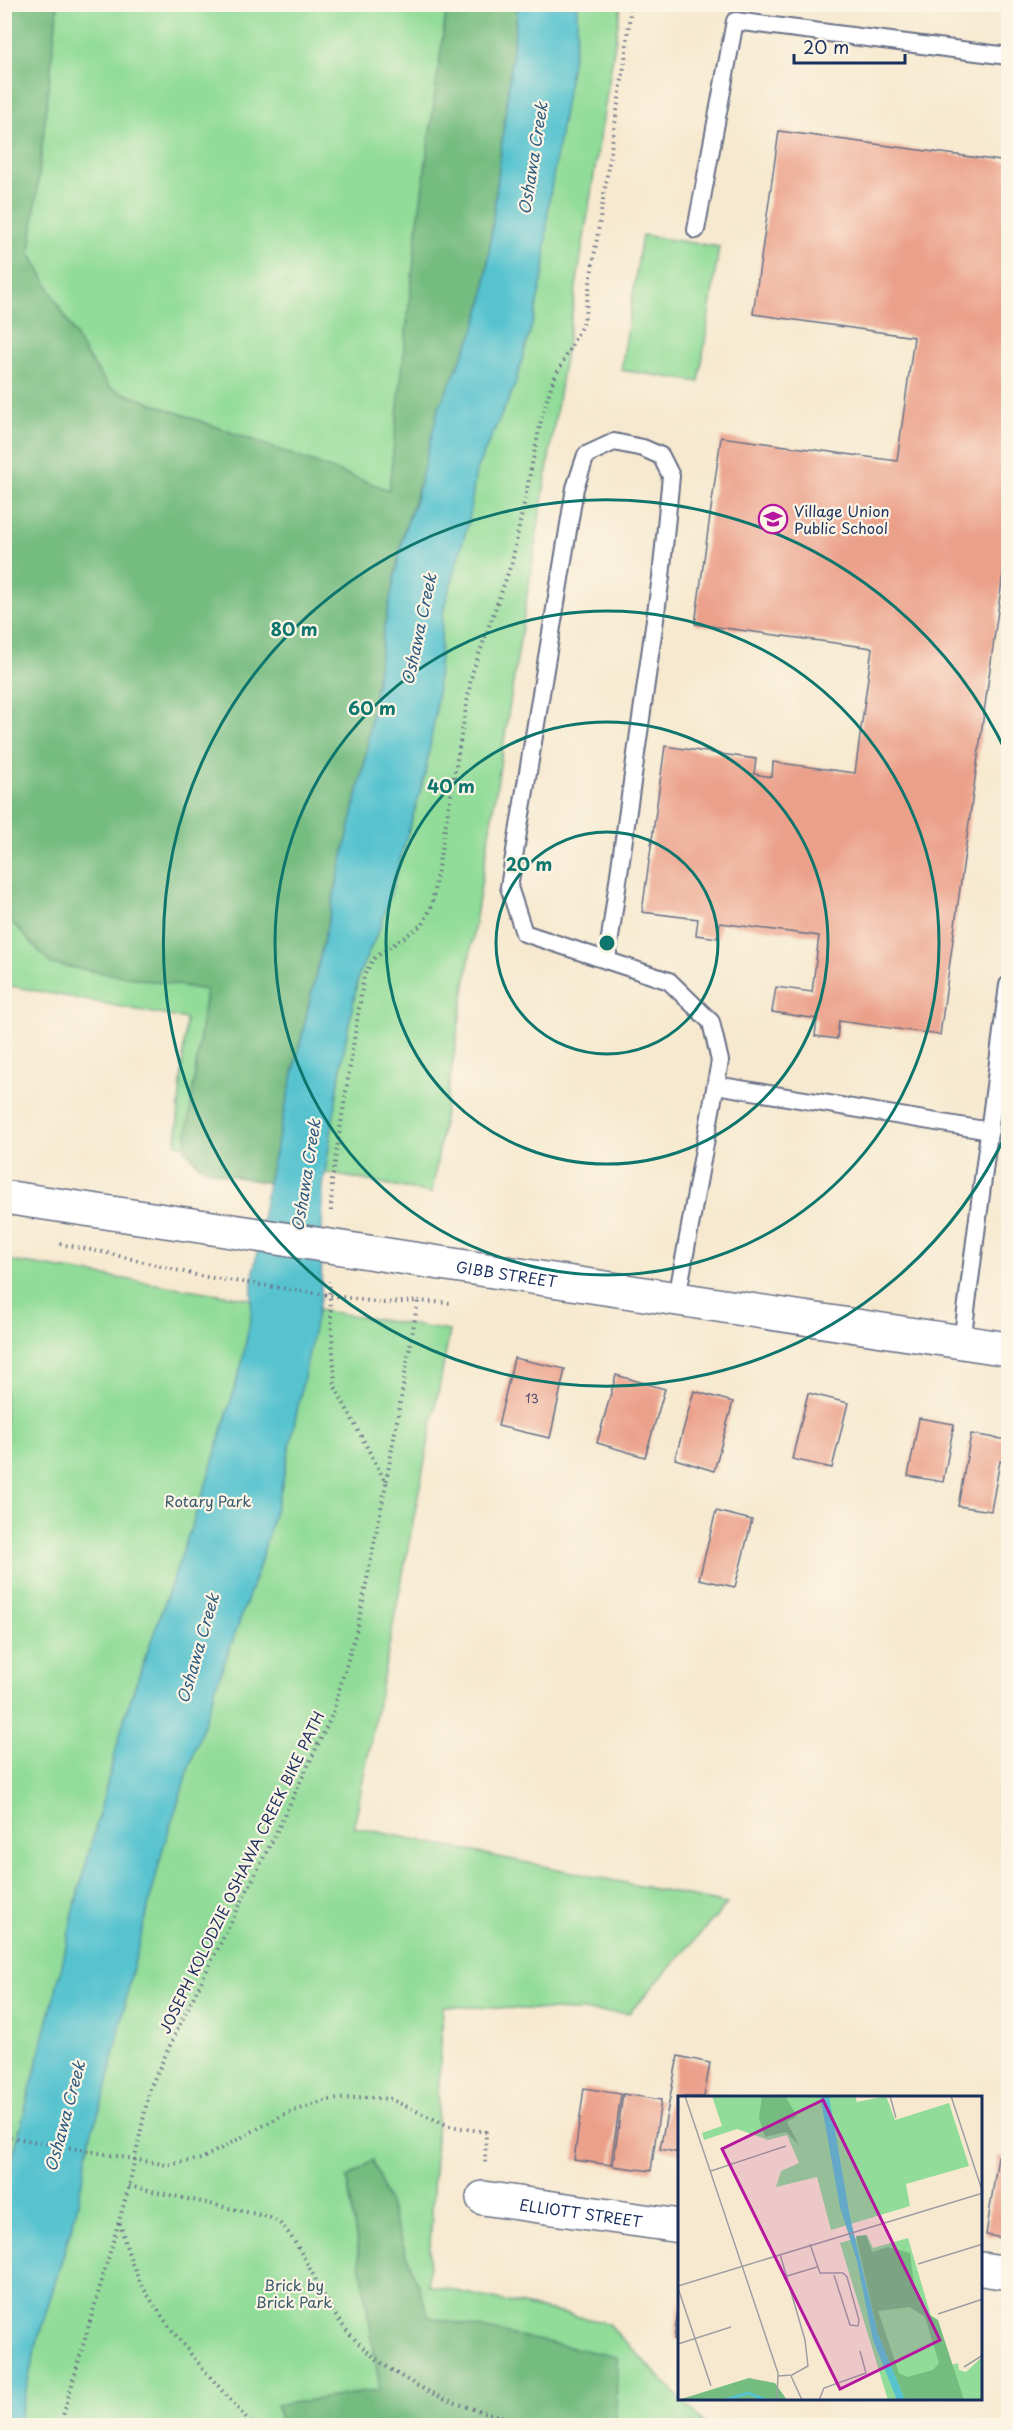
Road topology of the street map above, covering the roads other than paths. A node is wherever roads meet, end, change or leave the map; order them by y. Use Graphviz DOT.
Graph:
graph roads {
  1 [pos="1008,56"];
  2 [pos="696,230"];
  3 [pos="607,959"];
  4 [pos="1008,985"];
  5 [pos="716,1085"];
  6 [pos="990,1131"];
  7 [pos="4,1197"];
  8 [pos="677,1298"];
  9 [pos="962,1342"];
  10 [pos="1008,1349"];
  11 [pos="483,2198"];
  12 [pos="678,2226"];
  13 [pos="983,2269"];
  14 [pos="1008,2272"];
  1 -- 2 [label="lane"];
  3 -- 3 [label="lane"];
  3 -- 5 [label="lane"];
  4 -- 6 [label="lane"];
  5 -- 6 [label="lane"];
  5 -- 8 [label="lane"];
  6 -- 9 [label="lane"];
  7 -- 8 [label="main road, GIBB STREET, bridge"];
  8 -- 9 [label="main road, GIBB STREET"];
  9 -- 10 [label="main road, GIBB STREET"];
  11 -- 12 [label="main road, ELLIOTT STREET"];
  13 -- 14 [label="main road"];
}
